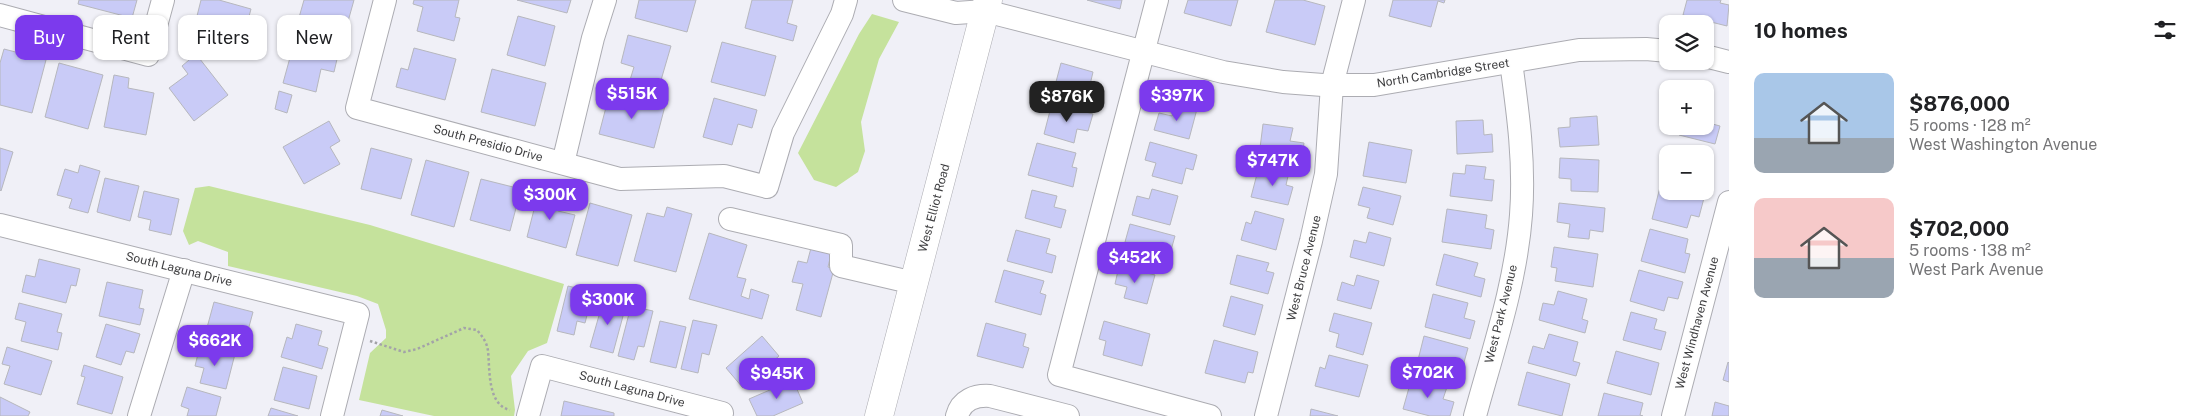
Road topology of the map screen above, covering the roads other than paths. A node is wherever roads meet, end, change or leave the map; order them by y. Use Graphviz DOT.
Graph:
graph roads {
  1 [pos="162,0"];
  2 [pos="385,0"];
  3 [pos="605,0"];
  4 [pos="846,0"];
  5 [pos="904,0"];
  6 [pos="1157,0"];
  7 [pos="1354,0"];
  8 [pos="982,4"];
  9 [pos="0,15"];
  10 [pos="1659,50"];
  11 [pos="1143,51"];
  12 [pos="1714,58"];
  13 [pos="1511,62"];
  14 [pos="1729,62"];
  15 [pos="1332,86"];
  16 [pos="563,164"];
  17 [pos="1729,202"];
  18 [pos="730,219"];
  19 [pos="1,229"];
  20 [pos="184,270"];
  21 [pos="914,283"];
  22 [pos="722,414"];
  23 [pos="529,415"];
  24 [pos="139,416"];
  25 [pos="332,416"];
  26 [pos="879,416"];
  27 [pos="957,416"];
  28 [pos="1068,416"];
  29 [pos="1210,416"];
  30 [pos="1266,416"];
  31 [pos="1475,416"];
  32 [pos="1673,416"];
  1 -- 9 [label="street"];
  2 -- 16 [label="street, South Presidio Drive"];
  3 -- 16 [label="street"];
  4 -- 16 [label="street, South Presidio Drive"];
  5 -- 8 [label="street, North Cambridge Street"];
  6 -- 11 [label="street"];
  7 -- 15 [label="street, West Bruce Avenue"];
  8 -- 11 [label="street, North Cambridge Street"];
  8 -- 21 [label="main road, West Elliot Road"];
  10 -- 13 [label="street, North Cambridge Street"];
  11 -- 15 [label="street, North Cambridge Street"];
  11 -- 29 [label="street"];
  12 -- 14 [label="street"];
  13 -- 15 [label="street, North Cambridge Street"];
  13 -- 31 [label="street, West Park Avenue"];
  15 -- 30 [label="street, West Bruce Avenue"];
  17 -- 32 [label="street, West Windhaven Avenue"];
  18 -- 21 [label="street"];
  19 -- 20 [label="street, South Laguna Drive"];
  20 -- 24 [label="street"];
  20 -- 25 [label="street, South Laguna Drive"];
  21 -- 26 [label="main road, West Elliot Road"];
  22 -- 23 [label="street, South Laguna Drive"];
  27 -- 28 [label="street"];
}
